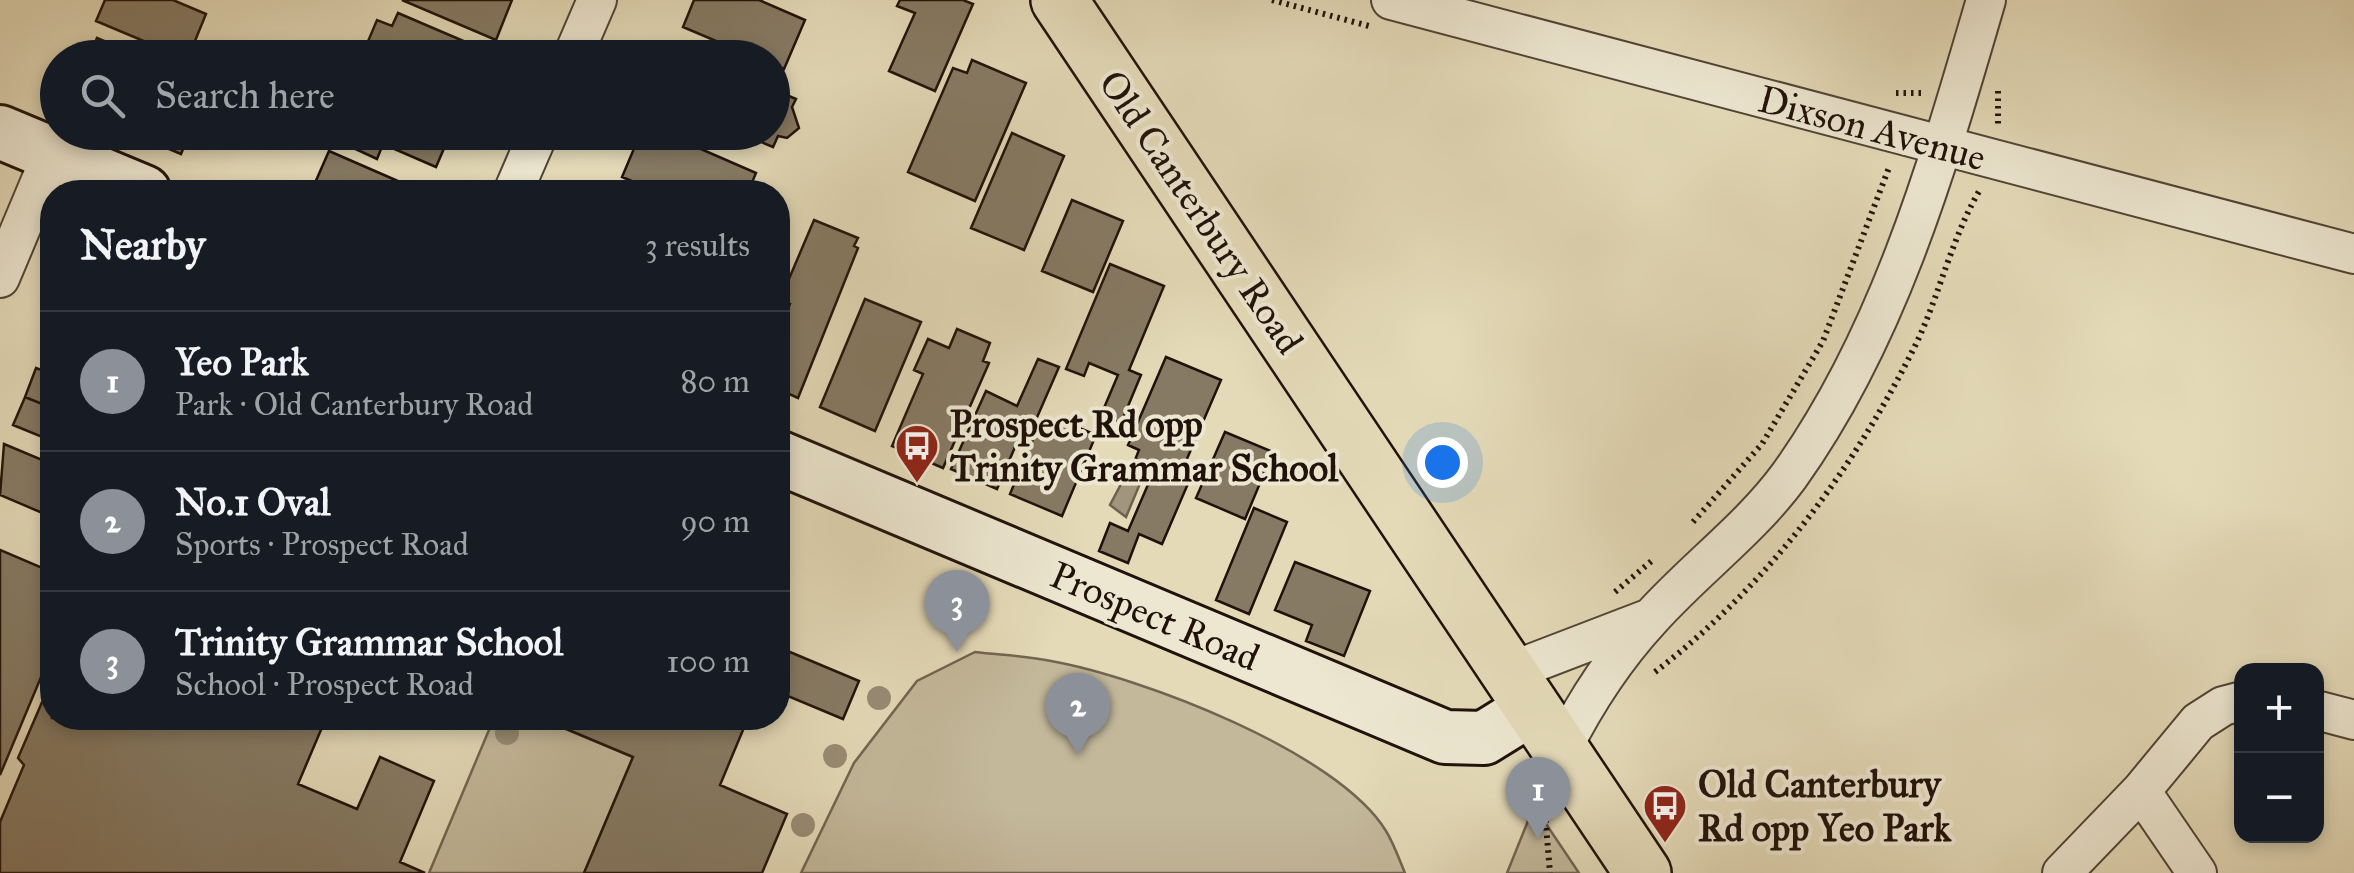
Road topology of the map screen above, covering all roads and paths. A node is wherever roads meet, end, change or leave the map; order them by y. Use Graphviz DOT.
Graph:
graph roads {
  1 [pos="597,0"];
  2 [pos="1059,0"];
  3 [pos="1272,0"];
  4 [pos="1986,0"];
  5 [pos="1387,15"];
  6 [pos="580,40"];
  7 [pos="0,132"];
  8 [pos="1943,147"];
  9 [pos="40,149"];
  10 [pos="43,150"];
  11 [pos="531,150"];
  12 [pos="52,154"];
  13 [pos="1886,174"];
  14 [pos="41,180"];
  15 [pos="115,180"];
  16 [pos="518,180"];
  17 [pos="40,183"];
  18 [pos="2354,254"];
  19 [pos="0,278"];
  20 [pos="790,461"];
  21 [pos="1683,534"];
  22 [pos="1668,547"];
  23 [pos="1607,599"];
  24 [pos="1652,617"];
  25 [pos="2234,703"];
  26 [pos="1534,710"];
  27 [pos="2324,712"];
  28 [pos="2354,720"];
  29 [pos="2141,792"];
  30 [pos="1545,813"];
  31 [pos="1550,873"];
  32 [pos="1643,873"];
  33 [pos="2062,873"];
  34 [pos="2197,873"];
  1 -- 6 [label="street"];
  2 -- 26 [label="main road, Old Canterbury Road"];
  3 -- 5 [label="path"];
  4 -- 8 [label="street"];
  5 -- 8 [label="street, Dixson Avenue"];
  7 -- 9 [label="street"];
  8 -- 18 [label="street, Dixson Avenue"];
  8 -- 24 [label="street"];
  10 -- 12 [label="street"];
  11 -- 16 [label="street"];
  12 -- 14 [label="street"];
  12 -- 15 [label="street"];
  13 -- 21 [label="path"];
  17 -- 19 [label="street"];
  20 -- 26 [label="street, Prospect Road"];
  22 -- 23 [label="path"];
  24 -- 26 [label="street"];
  24 -- 26 [label="street"];
  25 -- 29 [label="street"];
  26 -- 32 [label="main road, Old Canterbury Road"];
  27 -- 28 [label="street"];
  29 -- 33 [label="street"];
  29 -- 34 [label="street"];
  30 -- 31 [label="path"];
}
